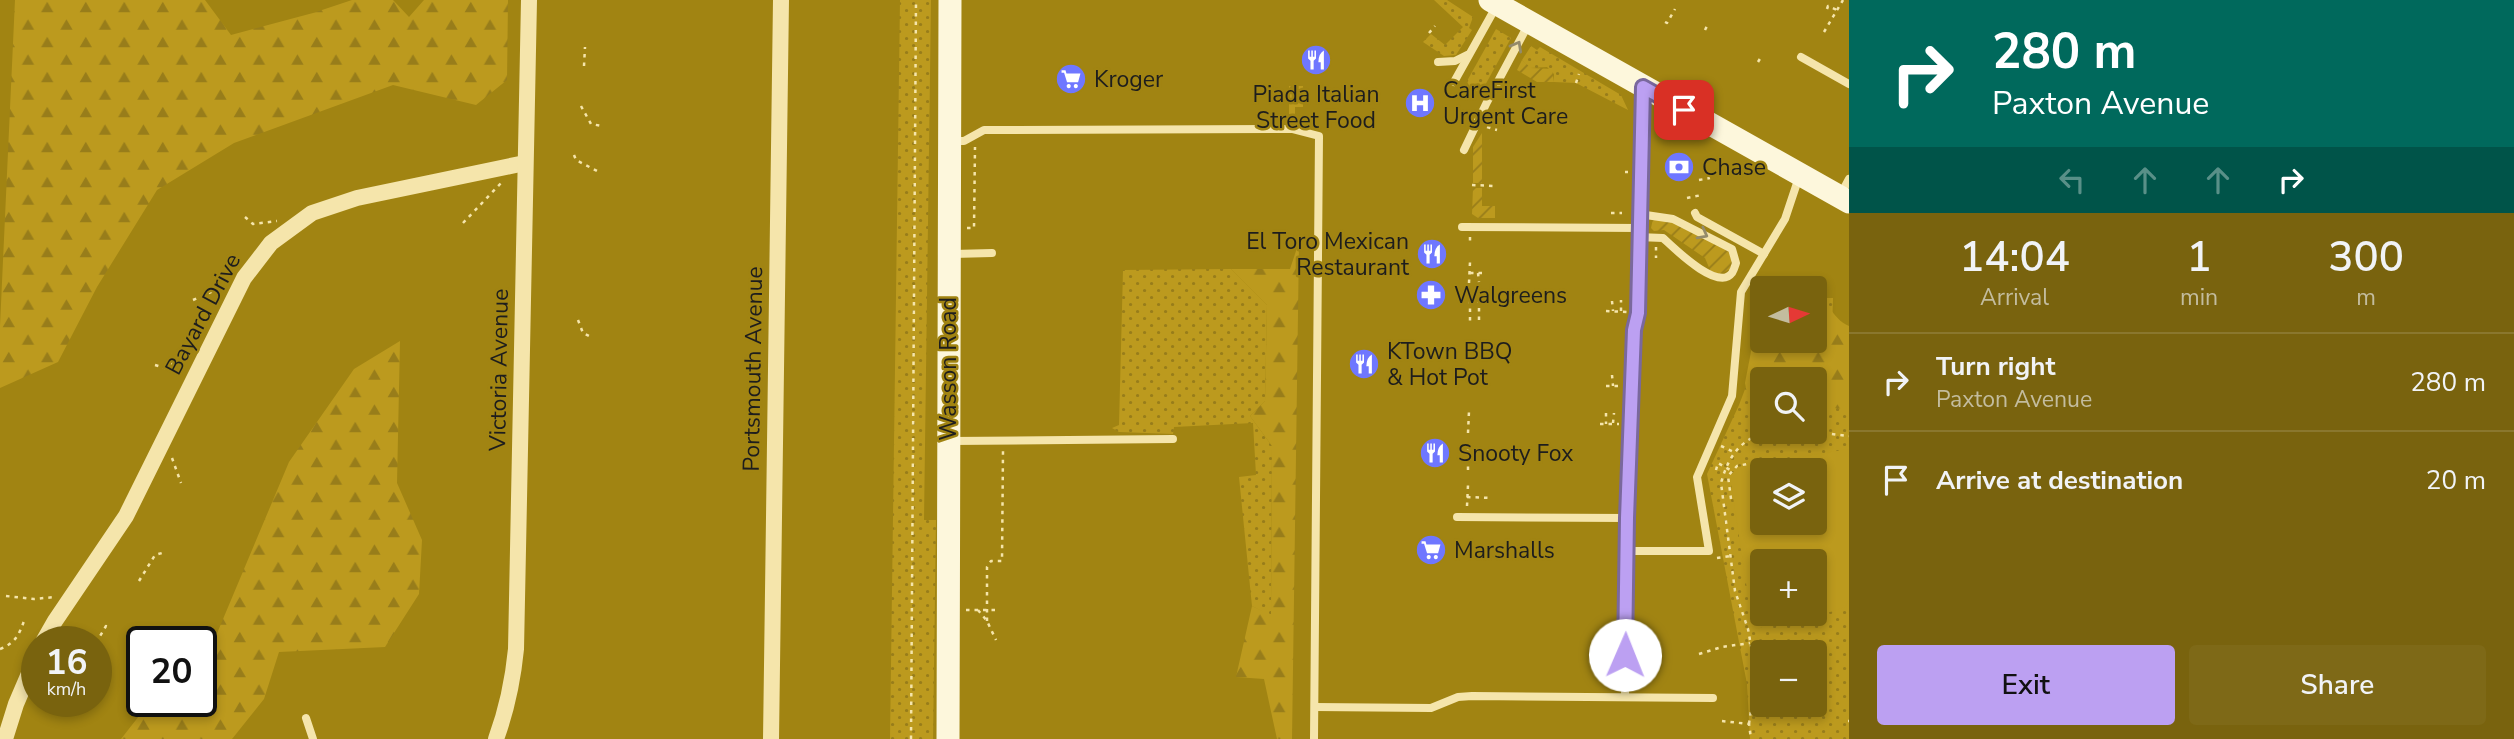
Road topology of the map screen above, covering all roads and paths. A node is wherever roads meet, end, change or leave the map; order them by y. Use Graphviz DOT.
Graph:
graph roads {
  1 [pos="529,0"];
  2 [pos="780,0"];
  3 [pos="916,0"];
  4 [pos="950,0"];
  5 [pos="1843,0"];
  6 [pos="1496,1"];
  7 [pos="1675,9"];
  8 [pos="1827,9"];
  9 [pos="1837,10"];
  10 [pos="1665,22"];
  11 [pos="1530,23"];
  12 [pos="1435,26"];
  13 [pos="1824,32"];
  14 [pos="1429,33"];
  15 [pos="585,47"];
  16 [pos="1470,53"];
  17 [pos="1761,57"];
  18 [pos="1801,57"];
  19 [pos="1438,62"];
  20 [pos="1758,62"];
  21 [pos="584,66"];
  22 [pos="1579,74"];
  23 [pos="1454,82"];
  24 [pos="1576,83"];
  25 [pos="1849,84"];
  26 [pos="1643,87"];
  27 [pos="581,106"];
  28 [pos="602,126"];
  29 [pos="1485,126"];
  30 [pos="1497,130"];
  31 [pos="949,141"];
  32 [pos="975,144"];
  33 [pos="1464,150"];
  34 [pos="574,155"];
  35 [pos="525,163"];
  36 [pos="597,171"];
  37 [pos="1800,175"];
  38 [pos="506,177"];
  39 [pos="1710,178"];
  40 [pos="1699,180"];
  41 [pos="1472,186"];
  42 [pos="1495,187"];
  43 [pos="1846,192"];
  44 [pos="1702,195"];
  45 [pos="1687,198"];
  46 [pos="1611,213"];
  47 [pos="1622,213"];
  48 [pos="1695,213"];
  49 [pos="1639,214"];
  50 [pos="245,217"];
  51 [pos="284,220"];
  52 [pos="463,223"];
  53 [pos="1462,227"];
  54 [pos="964,228"];
  55 [pos="1638,232"];
  56 [pos="992,253"];
  57 [pos="948,254"];
  58 [pos="1764,254"];
  59 [pos="1470,262"];
  60 [pos="1470,273"];
  61 [pos="1478,273"];
  62 [pos="1486,273"];
  63 [pos="1479,282"];
  64 [pos="1469,283"];
  65 [pos="218,286"];
  66 [pos="1479,299"];
  67 [pos="193,300"];
  68 [pos="1469,300"];
  69 [pos="1621,300"];
  70 [pos="1612,301"];
  71 [pos="1470,310"];
  72 [pos="1479,310"];
  73 [pos="1606,311"];
  74 [pos="1612,311"];
  75 [pos="1621,312"];
  76 [pos="1627,312"];
  77 [pos="578,320"];
  78 [pos="1479,320"];
  79 [pos="1469,323"];
  80 [pos="593,338"];
  81 [pos="187,351"];
  82 [pos="155,365"];
  83 [pos="1612,375"];
  84 [pos="1606,386"];
  85 [pos="1612,386"];
  86 [pos="1623,386"];
  87 [pos="1469,411"];
  88 [pos="1606,413"];
  89 [pos="1614,413"];
  90 [pos="1600,424"];
  91 [pos="1606,424"];
  92 [pos="1613,424"];
  93 [pos="1622,424"];
  94 [pos="1468,433"];
  95 [pos="1827,433"];
  96 [pos="1849,436"];
  97 [pos="1173,439"];
  98 [pos="1750,439"];
  99 [pos="1003,440"];
  100 [pos="948,441"];
  101 [pos="1713,442"];
  102 [pos="1468,448"];
  103 [pos="1734,452"];
  104 [pos="168,453"];
  105 [pos="1750,463"];
  106 [pos="1726,466"];
  107 [pos="1468,470"];
  108 [pos="1716,470"];
  109 [pos="1732,471"];
  110 [pos="181,483"];
  111 [pos="1468,485"];
  112 [pos="1467,497"];
  113 [pos="1475,497"];
  114 [pos="1484,497"];
  115 [pos="1491,498"];
  116 [pos="1731,499"];
  117 [pos="1475,507"];
  118 [pos="1484,507"];
  119 [pos="1467,508"];
  120 [pos="1457,517"];
  121 [pos="1627,518"];
  122 [pos="1626,551"];
  123 [pos="162,553"];
  124 [pos="139,581"];
  125 [pos="6,596"];
  126 [pos="58,597"];
  127 [pos="963,610"];
  128 [pos="978,610"];
  129 [pos="987,610"];
  130 [pos="996,610"];
  131 [pos="25,618"];
  132 [pos="987,621"];
  133 [pos="52,626"];
  134 [pos="996,640"];
  135 [pos="1750,643"];
  136 [pos="0,649"];
  137 [pos="1699,654"];
  138 [pos="21,697"];
  139 [pos="1625,697"];
  140 [pos="1713,698"];
  141 [pos="1315,707"];
  142 [pos="1750,717"];
  143 [pos="306,718"];
  144 [pos="1722,721"];
  145 [pos="1749,724"];
  146 [pos="5,739"];
  147 [pos="313,739"];
  148 [pos="496,739"];
  149 [pos="771,739"];
  150 [pos="911,739"];
  151 [pos="948,739"];
  152 [pos="1314,739"];
  153 [pos="1751,739"];
  1 -- 35 [label="street, Victoria Avenue"];
  2 -- 149 [label="street, Portsmouth Avenue"];
  3 -- 150 [label="path"];
  4 -- 31 [label="street, Wasson Road"];
  5 -- 9 [label="path"];
  6 -- 11 [label="street"];
  6 -- 16 [label="lane"];
  7 -- 10 [label="path"];
  8 -- 9 [label="path"];
  9 -- 13 [label="path"];
  11 -- 26 [label="street"];
  33 -- 11 [label="lane, one-way"];
  12 -- 14 [label="path"];
  15 -- 21 [label="path"];
  16 -- 19 [label="lane"];
  16 -- 23 [label="lane"];
  17 -- 20 [label="path"];
  18 -- 25 [label="lane"];
  22 -- 24 [label="path"];
  26 -- 37 [label="street"];
  26 -- 49 [label="lane"];
  27 -- 28 [label="path"];
  29 -- 30 [label="path"];
  31 -- 57 [label="street, Wasson Road"];
  31 -- 141 [label="lane"];
  32 -- 54 [label="path"];
  34 -- 36 [label="path"];
  35 -- 133 [label="street, Bayard Drive"];
  35 -- 148 [label="street, Victoria Avenue"];
  37 -- 43 [label="street"];
  37 -- 58 [label="lane"];
  38 -- 52 [label="path"];
  39 -- 40 [label="path"];
  41 -- 42 [label="path"];
  44 -- 45 [label="path"];
  46 -- 47 [label="path"];
  48 -- 58 [label="lane"];
  49 -- 55 [label="lane"];
  49 -- 55 [label="lane, one-way"];
  50 -- 51 [label="path"];
  53 -- 55 [label="lane"];
  55 -- 121 [label="lane"];
  56 -- 57 [label="lane"];
  57 -- 100 [label="street, Wasson Road"];
  58 -- 101 [label="lane"];
  59 -- 60 [label="path"];
  60 -- 61 [label="path"];
  60 -- 64 [label="path"];
  61 -- 62 [label="path"];
  61 -- 63 [label="path"];
  65 -- 67 [label="path"];
  66 -- 72 [label="path"];
  68 -- 71 [label="path"];
  69 -- 75 [label="path"];
  70 -- 74 [label="path"];
  71 -- 72 [label="path"];
  71 -- 79 [label="path"];
  72 -- 78 [label="path"];
  73 -- 74 [label="path"];
  74 -- 75 [label="path"];
  75 -- 76 [label="path"];
  77 -- 80 [label="path"];
  81 -- 82 [label="path"];
  83 -- 85 [label="path"];
  84 -- 85 [label="path"];
  85 -- 86 [label="path"];
  87 -- 94 [label="path"];
  88 -- 91 [label="path"];
  89 -- 92 [label="path"];
  90 -- 91 [label="path"];
  91 -- 92 [label="path"];
  92 -- 93 [label="path"];
  95 -- 96 [label="path"];
  97 -- 99 [label="lane"];
  98 -- 103 [label="path"];
  99 -- 100 [label="lane"];
  99 -- 129 [label="path"];
  100 -- 151 [label="street, Wasson Road"];
  101 -- 103 [label="path"];
  101 -- 122 [label="lane"];
  102 -- 107 [label="path"];
  103 -- 106 [label="path"];
  104 -- 110 [label="path"];
  105 -- 109 [label="path"];
  106 -- 108 [label="path"];
  106 -- 109 [label="path"];
  106 -- 135 [label="path"];
  109 -- 116 [label="path"];
  111 -- 112 [label="path"];
  112 -- 113 [label="path"];
  112 -- 119 [label="path"];
  113 -- 114 [label="path"];
  113 -- 117 [label="path"];
  114 -- 115 [label="path"];
  114 -- 118 [label="path"];
  120 -- 121 [label="lane"];
  121 -- 122 [label="lane"];
  122 -- 139 [label="lane"];
  123 -- 124 [label="path"];
  125 -- 126 [label="path"];
  127 -- 128 [label="path"];
  128 -- 129 [label="path"];
  128 -- 132 [label="path"];
  129 -- 130 [label="path"];
  129 -- 132 [label="path"];
  131 -- 136 [label="path"];
  132 -- 134 [label="path"];
  135 -- 137 [label="path"];
  138 -- 146 [label="street"];
  139 -- 140 [label="lane"];
  139 -- 141 [label="lane"];
  141 -- 152 [label="lane"];
  142 -- 145 [label="path"];
  143 -- 147 [label="lane"];
  144 -- 145 [label="path"];
  145 -- 153 [label="path"];
}
